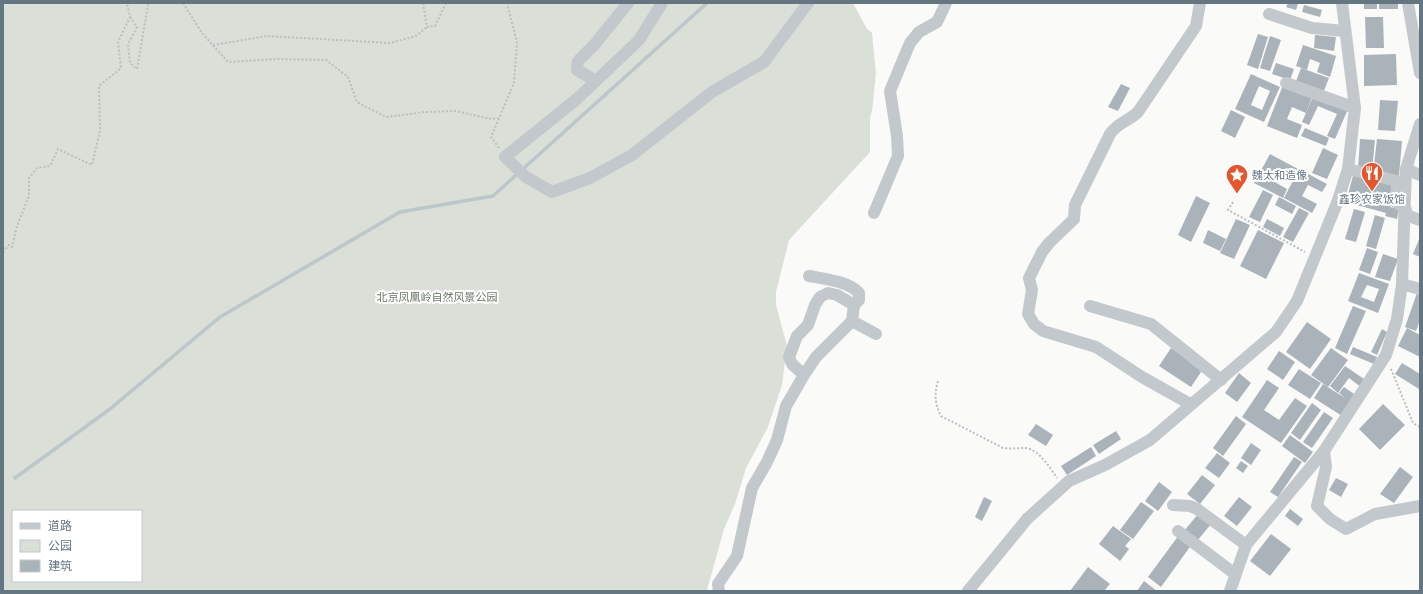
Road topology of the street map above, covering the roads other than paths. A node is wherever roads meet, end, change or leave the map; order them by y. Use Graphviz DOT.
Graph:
graph roads {
  1 [pos="628,3"];
  2 [pos="651,3"];
  3 [pos="662,3"];
  4 [pos="808,3"];
  5 [pos="946,3"];
  6 [pos="1200,3"];
  7 [pos="1342,3"];
  8 [pos="1408,3"];
  9 [pos="1269,14"];
  10 [pos="646,29"];
  11 [pos="1345,31"];
  12 [pos="1418,52"];
  13 [pos="1420,73"];
  14 [pos="596,81"];
  15 [pos="1286,83"];
  16 [pos="1355,108"];
  17 [pos="1420,124"];
  18 [pos="1348,169"];
  19 [pos="1406,169"];
  20 [pos="1420,175"];
  21 [pos="874,212"];
  22 [pos="1406,212"];
  23 [pos="1420,220"];
  24 [pos="809,276"];
  25 [pos="1402,284"];
  26 [pos="1420,289"];
  27 [pos="854,305"];
  28 [pos="1090,306"];
  29 [pos="852,321"];
  30 [pos="876,334"];
  31 [pos="804,374"];
  32 [pos="1221,380"];
  33 [pos="1190,404"];
  34 [pos="1324,451"];
  35 [pos="1173,505"];
  36 [pos="1420,506"];
  37 [pos="1178,531"];
  38 [pos="1246,545"];
  39 [pos="1235,574"];
  40 [pos="719,591"];
  41 [pos="968,591"];
  42 [pos="1230,591"];
  1 -- 14 [label="street"];
  2 -- 10 [label="street"];
  3 -- 10 [label="street"];
  4 -- 14 [label="street"];
  5 -- 21 [label="street"];
  6 -- 33 [label="street"];
  7 -- 11 [label="street"];
  8 -- 12 [label="street"];
  9 -- 11 [label="street"];
  10 -- 14 [label="street"];
  11 -- 16 [label="street"];
  12 -- 13 [label="street"];
  15 -- 16 [label="street"];
  16 -- 18 [label="street"];
  17 -- 19 [label="street"];
  18 -- 22 [label="street"];
  18 -- 32 [label="street"];
  19 -- 20 [label="street"];
  19 -- 22 [label="street"];
  22 -- 23 [label="street"];
  22 -- 25 [label="street"];
  24 -- 27 [label="street"];
  25 -- 26 [label="street"];
  25 -- 34 [label="street"];
  27 -- 29 [label="street"];
  27 -- 31 [label="street"];
  28 -- 32 [label="street"];
  29 -- 30 [label="street"];
  29 -- 31 [label="street"];
  31 -- 40 [label="street"];
  32 -- 33 [label="street"];
  33 -- 41 [label="street"];
  34 -- 36 [label="street"];
  34 -- 38 [label="street"];
  35 -- 38 [label="street"];
  37 -- 39 [label="street"];
  38 -- 39 [label="street"];
  39 -- 42 [label="street"];
}
